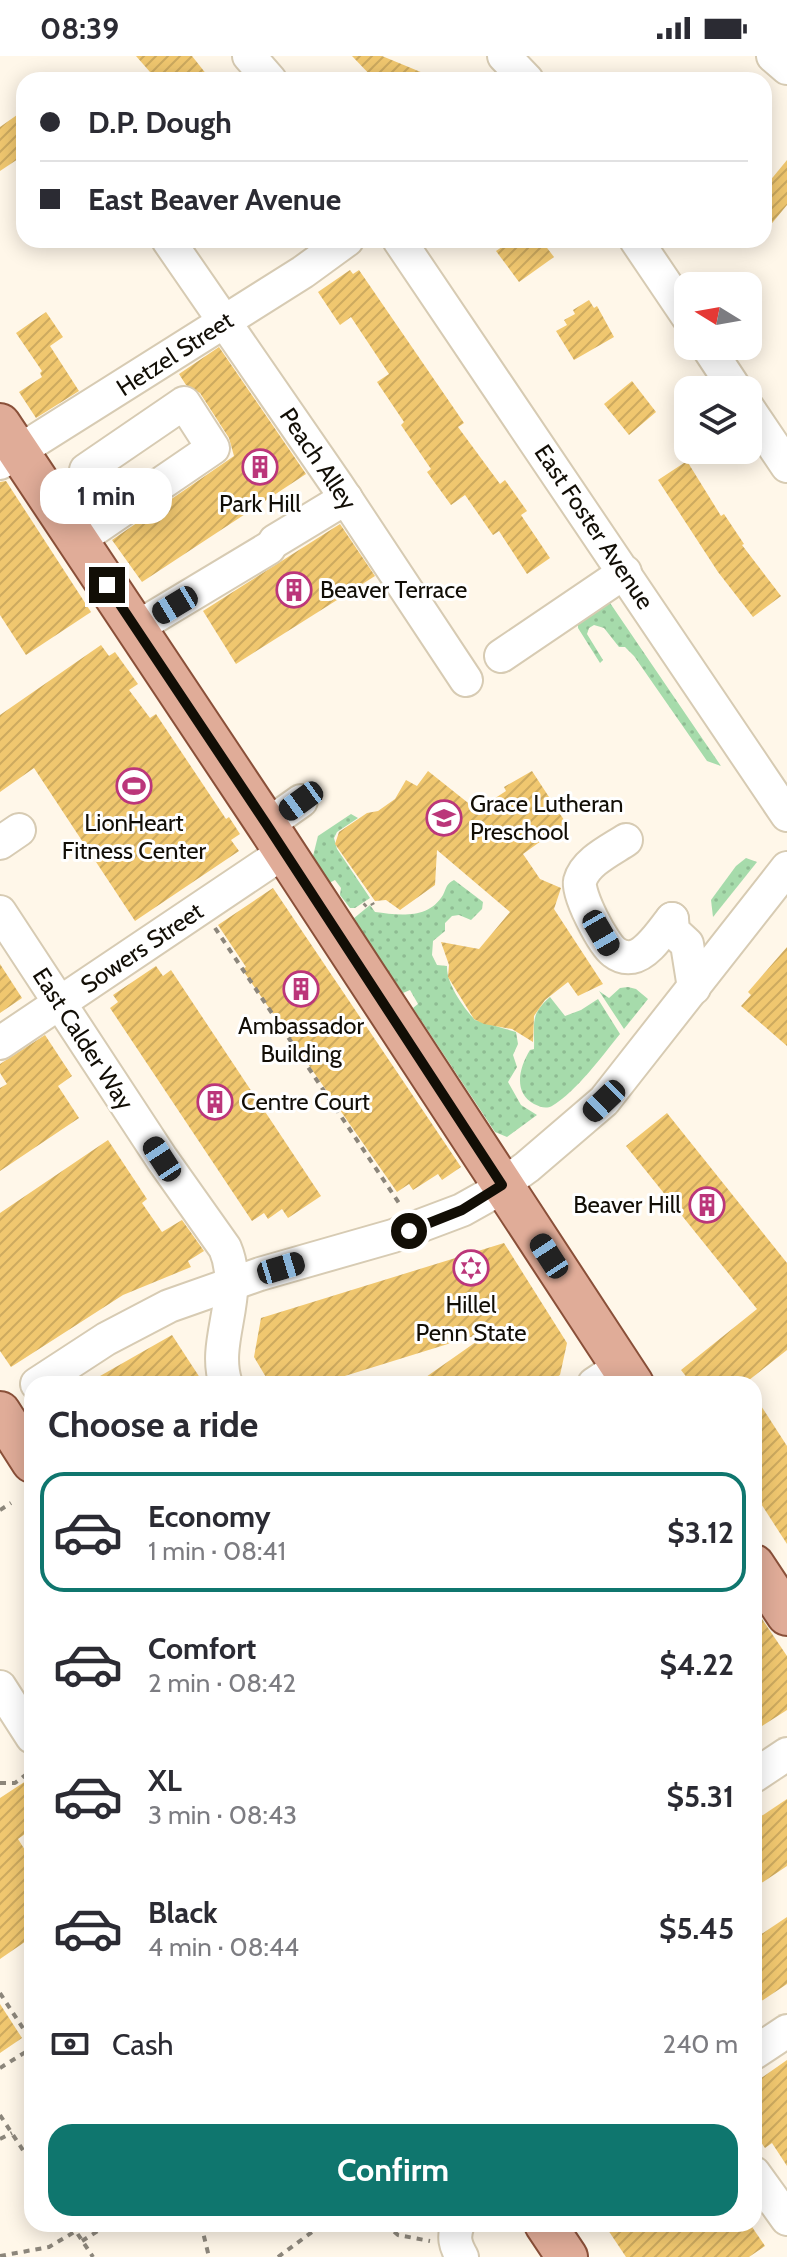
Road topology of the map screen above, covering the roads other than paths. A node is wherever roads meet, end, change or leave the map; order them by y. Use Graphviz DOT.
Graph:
graph roads {
  1 [pos="249,56"];
  2 [pos="263,72"];
  3 [pos="173,248"];
  4 [pos="336,248"];
  5 [pos="404,248"];
  6 [pos="641,248"];
  7 [pos="674,296"];
  8 [pos="224,322"];
  9 [pos="160,363"];
  10 [pos="184,403"];
  11 [pos="762,429"];
  12 [pos="6,447"];
  13 [pos="787,466"];
  14 [pos="86,470"];
  15 [pos="346,498"];
  16 [pos="77,541"];
  17 [pos="625,572"];
  18 [pos="136,628"];
  19 [pos="501,656"];
  20 [pos="466,680"];
  21 [pos="301,801"];
  22 [pos="787,815"];
  23 [pos="276,838"];
  24 [pos="626,840"];
  25 [pos="787,868"];
  26 [pos="0,912"];
  27 [pos="672,919"];
  28 [pos="734,937"];
  29 [pos="694,988"];
  30 [pos="60,1003"];
  31 [pos="0,1043"];
  32 [pos="502,1185"];
  33 [pos="231,1284"];
  34 [pos="50,1376"];
  35 [pos="224,1376"];
  36 [pos="615,1376"];
  37 [pos="24,1393"];
  38 [pos="0,1411"];
  39 [pos="24,1449"];
  40 [pos="762,1577"];
  41 [pos="787,1615"];
  42 [pos="0,1687"];
  43 [pos="24,1724"];
  44 [pos="787,1754"];
  45 [pos="762,1771"];
  46 [pos="787,2031"];
  47 [pos="762,2048"];
  48 [pos="762,2184"];
  49 [pos="787,2219"];
  50 [pos="550,2232"];
  51 [pos="445,2233"];
  52 [pos="462,2257"];
  53 [pos="567,2257"];
  1 -- 2 [label="street"];
  3 -- 8 [label="street, Peach Alley"];
  4 -- 8 [label="street, Hetzel Street"];
  5 -- 17 [label="street, East Foster Avenue"];
  6 -- 7 [label="street"];
  8 -- 9 [label="street, Hetzel Street"];
  8 -- 15 [label="street, Peach Alley"];
  9 -- 10 [label="street"];
  9 -- 12 [label="street, Hetzel Street"];
  10 -- 14 [label="street"];
  10 -- 16 [label="street"];
  11 -- 13 [label="street"];
  12 -- 16 [label="main road"];
  15 -- 18 [label="street"];
  15 -- 20 [label="street, Peach Alley"];
  16 -- 18 [label="main road"];
  17 -- 19 [label="street"];
  17 -- 22 [label="street, East Foster Avenue"];
  18 -- 23 [label="main road"];
  21 -- 23 [label="street, Sowers Street"];
  23 -- 30 [label="street, Sowers Street"];
  23 -- 32 [label="main road"];
  24 -- 27 [label="street"];
  25 -- 28 [label="street"];
  26 -- 30 [label="street, East Calder Way"];
  27 -- 28 [label="street"];
  27 -- 29 [label="street"];
  28 -- 29 [label="street"];
  29 -- 32 [label="street"];
  30 -- 31 [label="street, Sowers Street"];
  30 -- 33 [label="street, East Calder Way"];
  32 -- 33 [label="street"];
  32 -- 36 [label="main road"];
  33 -- 34 [label="street"];
  33 -- 35 [label="street, East Calder Way"];
  37 -- 38 [label="street"];
  38 -- 39 [label="main road"];
  40 -- 41 [label="main road"];
  42 -- 43 [label="street"];
  44 -- 45 [label="street"];
  46 -- 47 [label="street"];
  48 -- 49 [label="street"];
  50 -- 53 [label="main road"];
  51 -- 52 [label="street"];
}
